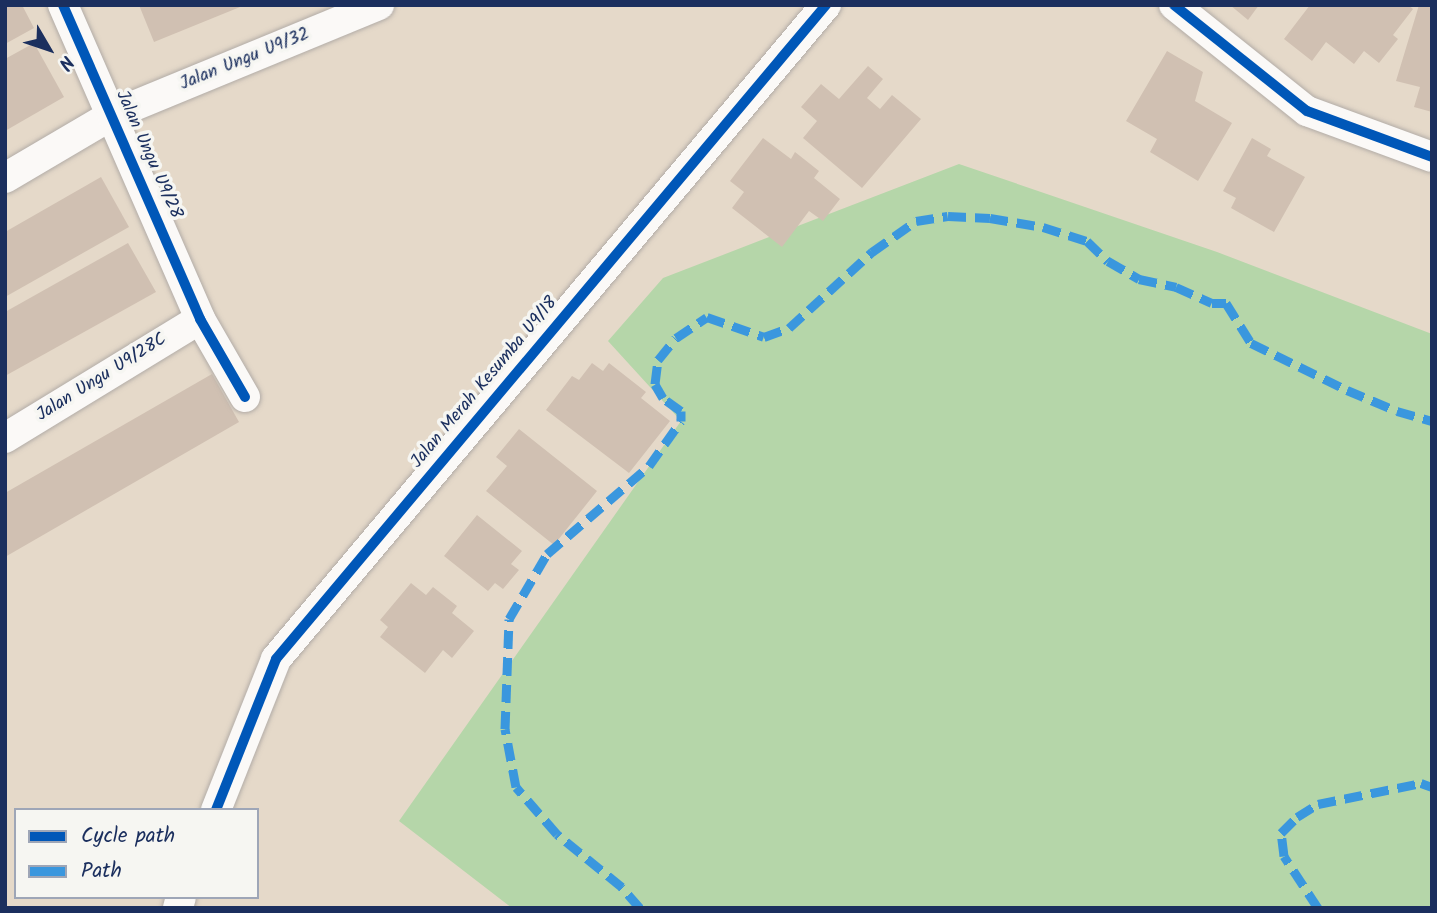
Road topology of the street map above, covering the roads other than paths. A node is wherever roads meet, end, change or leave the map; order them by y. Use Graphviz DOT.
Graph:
graph roads {
  1 [pos="63,5"];
  2 [pos="379,5"];
  3 [pos="826,5"];
  4 [pos="1174,5"];
  5 [pos="112,116"];
  6 [pos="1432,157"];
  7 [pos="5,178"];
  8 [pos="200,318"];
  9 [pos="245,397"];
  10 [pos="5,438"];
  11 [pos="217,808"];
  1 -- 5 [label="street, Jalan Ungu U9/28"];
  2 -- 5 [label="street, Jalan Ungu U9/32"];
  3 -- 11 [label="street, Jalan Merah Kesumba U9/18"];
  4 -- 6 [label="street"];
  5 -- 7 [label="street, Jalan Ungu U9/32"];
  5 -- 8 [label="street, Jalan Ungu U9/28"];
  8 -- 9 [label="street, Jalan Ungu U9/28"];
  8 -- 10 [label="street, Jalan Ungu U9/28C"];
}
